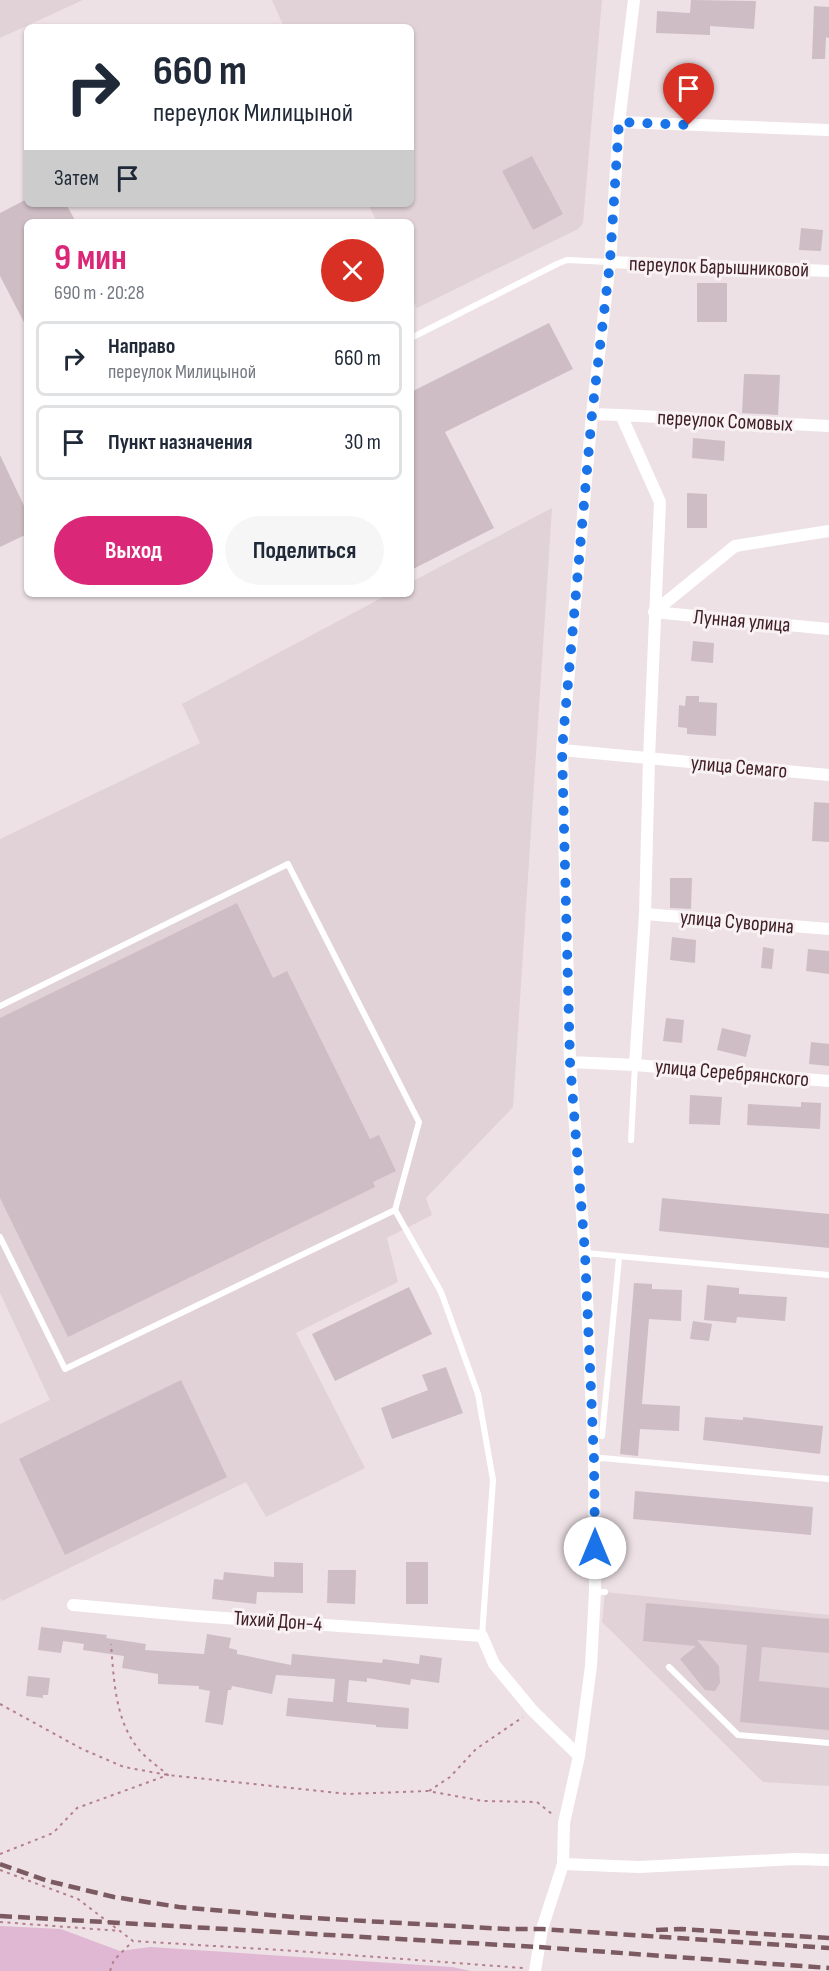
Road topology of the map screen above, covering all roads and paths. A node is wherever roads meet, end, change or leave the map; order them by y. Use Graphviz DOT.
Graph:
graph roads {
  1 [pos="634,0"];
  2 [pos="619,122"];
  3 [pos="829,130"];
  4 [pos="610,262"];
  5 [pos="829,272"];
  6 [pos="414,336"];
  7 [pos="592,414"];
  8 [pos="621,415"];
  9 [pos="829,426"];
  10 [pos="829,531"];
  11 [pos="654,612"];
  12 [pos="829,629"];
  13 [pos="562,750"];
  14 [pos="649,759"];
  15 [pos="829,775"];
  16 [pos="645,915"];
  17 [pos="829,929"];
  18 [pos="0,1006"];
  19 [pos="570,1062"];
  20 [pos="635,1065"];
  21 [pos="829,1081"];
  22 [pos="632,1140"];
  23 [pos="395,1210"];
  24 [pos="0,1237"];
  25 [pos="585,1253"];
  26 [pos="619,1258"];
  27 [pos="829,1275"];
  28 [pos="602,1436"];
  29 [pos="594,1460"];
  30 [pos="829,1479"];
  31 [pos="74,1605"];
  32 [pos="482,1636"];
  33 [pos="111,1644"];
  34 [pos="669,1667"];
  35 [pos="0,1704"];
  36 [pos="532,1710"];
  37 [pos="829,1743"];
  38 [pos="579,1756"];
  39 [pos="168,1775"];
  40 [pos="428,1791"];
  41 [pos="564,1823"];
  42 [pos="0,1854"];
  43 [pos="829,1860"];
  44 [pos="563,1864"];
  45 [pos="0,1870"];
  46 [pos="0,1922"];
  47 [pos="120,1931"];
  48 [pos="133,1941"];
  49 [pos="535,1970"];
  50 [pos="110,1971"];
  1 -- 2 [label="street"];
  2 -- 3 [label="street"];
  2 -- 4 [label="street"];
  4 -- 5 [label="street, переулок Барышниковой"];
  4 -- 6 [label="lane"];
  4 -- 7 [label="street"];
  7 -- 8 [label="street, переулок Сомовых"];
  7 -- 13 [label="street"];
  8 -- 9 [label="street, переулок Сомовых"];
  8 -- 11 [label="street"];
  10 -- 11 [label="street"];
  11 -- 12 [label="street, Лунная улица"];
  11 -- 14 [label="street"];
  13 -- 14 [label="street, улица Семаго"];
  13 -- 19 [label="street"];
  14 -- 15 [label="street, улица Семаго"];
  14 -- 16 [label="street"];
  16 -- 17 [label="street, улица Суворина"];
  16 -- 20 [label="street"];
  18 -- 23 [label="lane"];
  19 -- 20 [label="street, улица Серебрянского"];
  19 -- 25 [label="street"];
  20 -- 21 [label="street, улица Серебрянского"];
  20 -- 22 [label="lane"];
  23 -- 24 [label="lane"];
  23 -- 32 [label="lane"];
  25 -- 26 [label="lane"];
  25 -- 29 [label="street"];
  26 -- 27 [label="lane"];
  26 -- 28 [label="lane"];
  29 -- 30 [label="lane"];
  29 -- 38 [label="street"];
  31 -- 32 [label="street, Тихий Дон-4"];
  32 -- 36 [label="street"];
  33 -- 39 [label="path"];
  34 -- 37 [label="lane"];
  35 -- 39 [label="path"];
  36 -- 38 [label="street"];
  36 -- 40 [label="path"];
  38 -- 41 [label="street"];
  39 -- 40 [label="path"];
  39 -- 42 [label="path"];
  40 -- 41 [label="path"];
  41 -- 44 [label="street"];
  43 -- 44 [label="street"];
  44 -- 49 [label="street"];
  45 -- 47 [label="path"];
  46 -- 47 [label="path"];
  47 -- 48 [label="path"];
  48 -- 49 [label="path"];
  48 -- 50 [label="path"];
}
